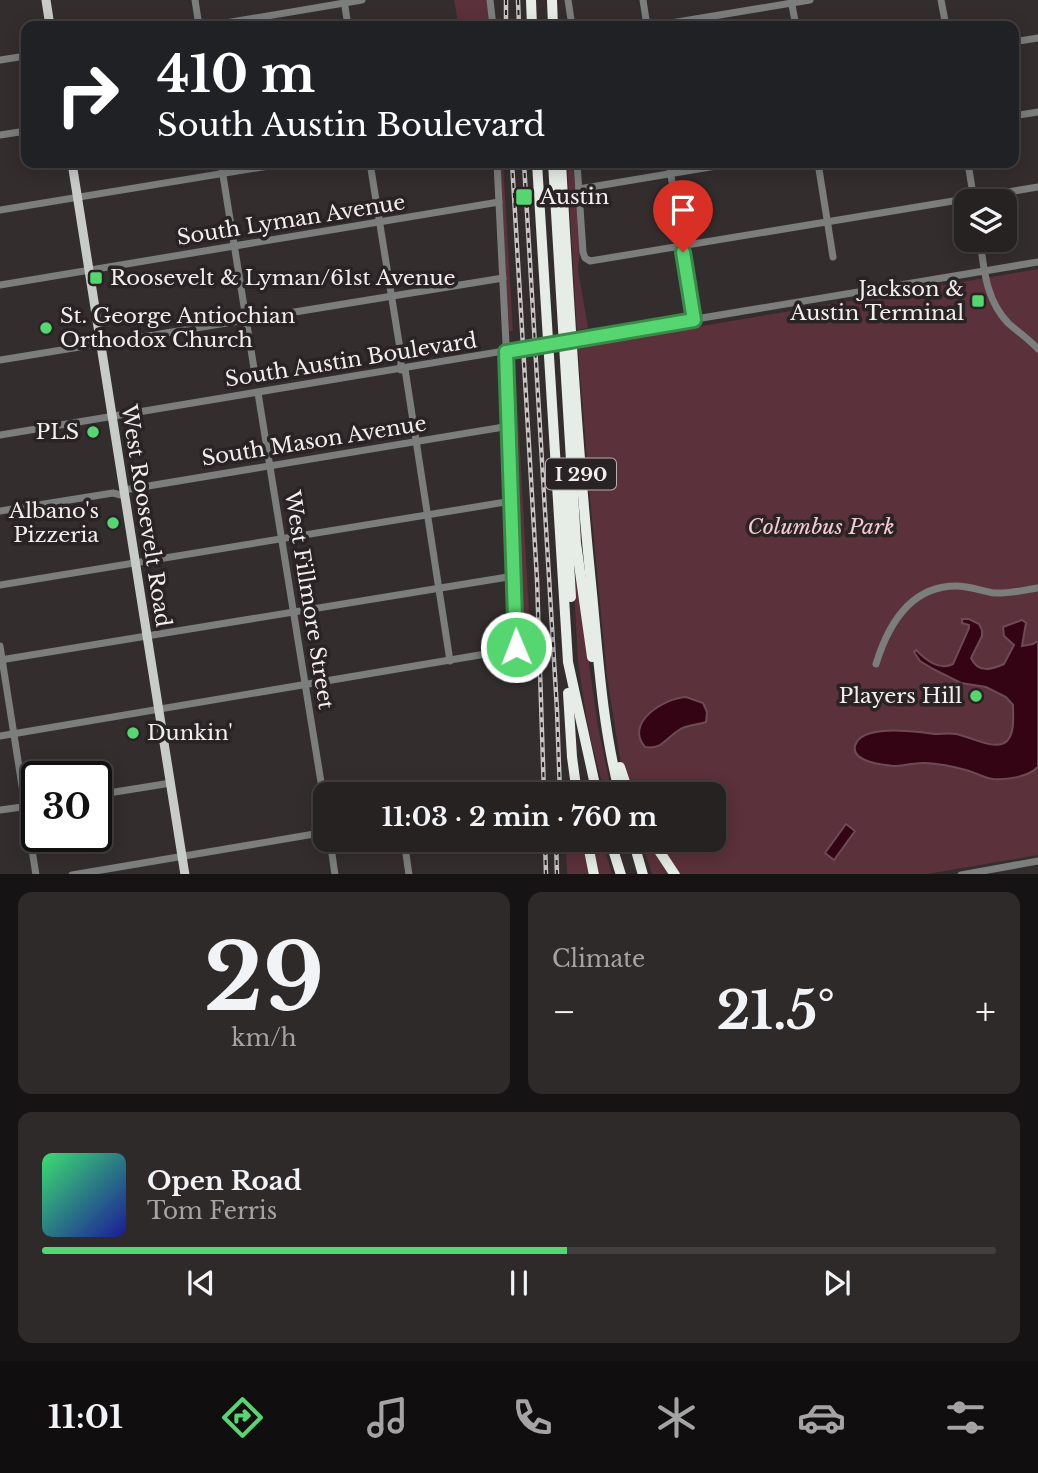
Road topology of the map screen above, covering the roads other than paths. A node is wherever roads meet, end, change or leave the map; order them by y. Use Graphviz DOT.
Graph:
graph roads {
  1 [pos="46,0"];
  2 [pos="195,0"];
  3 [pos="362,0"];
  4 [pos="490,0"];
  5 [pos="531,0"];
  6 [pos="552,0"];
  7 [pos="568,0"];
  8 [pos="643,0"];
  9 [pos="810,0"];
  10 [pos="941,0"];
  11 [pos="344,1"];
  12 [pos="792,1"];
  13 [pos="49,21"];
  14 [pos="198,21"];
  15 [pos="235,21"];
  16 [pos="347,21"];
  17 [pos="492,21"];
  18 [pos="532,21"];
  19 [pos="553,21"];
  20 [pos="571,21"];
  21 [pos="646,21"];
  22 [pos="681,21"];
  23 [pos="795,21"];
  24 [pos="945,21"];
  25 [pos="1038,38"];
  26 [pos="1019,41"];
  27 [pos="21,57"];
  28 [pos="0,60"];
  29 [pos="1038,112"];
  30 [pos="1019,115"];
  31 [pos="21,132"];
  32 [pos="0,135"];
  33 [pos="73,168"];
  34 [pos="222,168"];
  35 [pos="255,168"];
  36 [pos="371,168"];
  37 [pos="497,168"];
  38 [pos="537,168"];
  39 [pos="547,168"];
  40 [pos="553,168"];
  41 [pos="561,168"];
  42 [pos="577,168"];
  43 [pos="670,168"];
  44 [pos="702,168"];
  45 [pos="819,168"];
  46 [pos="969,168"];
  47 [pos="223,173"];
  48 [pos="670,173"];
  49 [pos="1038,187"];
  50 [pos="579,189"];
  51 [pos="972,189"];
  52 [pos="1017,191"];
  53 [pos="77,197"];
  54 [pos="499,202"];
  55 [pos="954,202"];
  56 [pos="0,210"];
  57 [pos="380,222"];
  58 [pos="828,222"];
  59 [pos="235,247"];
  60 [pos="682,247"];
  61 [pos="982,252"];
  62 [pos="833,257"];
  63 [pos="1038,262"];
  64 [pos="89,271"];
  65 [pos="985,271"];
  66 [pos="503,278"];
  67 [pos="0,285"];
  68 [pos="392,296"];
  69 [pos="246,320"];
  70 [pos="694,320"];
  71 [pos="560,343"];
  72 [pos="100,344"];
  73 [pos="1038,348"];
  74 [pos="510,352"];
  75 [pos="0,360"];
  76 [pos="402,369"];
  77 [pos="256,381"];
  78 [pos="258,393"];
  79 [pos="112,417"];
  80 [pos="510,426"];
  81 [pos="0,435"];
  82 [pos="416,442"];
  83 [pos="270,466"];
  84 [pos="124,493"];
  85 [pos="512,501"];
  86 [pos="0,511"];
  87 [pos="427,515"];
  88 [pos="281,540"];
  89 [pos="135,564"];
  90 [pos="514,576"];
  91 [pos="0,585"];
  92 [pos="439,588"];
  93 [pos="1038,588"];
  94 [pos="293,612"];
  95 [pos="147,636"];
  96 [pos="0,646"];
  97 [pos="1,660"];
  98 [pos="450,661"];
  99 [pos="568,662"];
  100 [pos="876,664"];
  101 [pos="305,685"];
  102 [pos="574,695"];
  103 [pos="159,711"];
  104 [pos="14,734"];
  105 [pos="0,736"];
  106 [pos="611,751"];
  107 [pos="21,776"];
  108 [pos="321,782"];
  109 [pos="575,782"];
  110 [pos="594,782"];
  111 [pos="617,782"];
  112 [pos="617,782"];
  113 [pos="625,782"];
  114 [pos="171,783"];
  115 [pos="112,792"];
  116 [pos="21,807"];
  117 [pos="0,810"];
  118 [pos="313,834"];
  119 [pos="33,852"];
  120 [pos="332,852"];
  121 [pos="406,852"];
  122 [pos="589,852"];
  123 [pos="614,852"];
  124 [pos="637,852"];
  125 [pos="660,852"];
  126 [pos="182,857"];
  127 [pos="1038,861"];
  128 [pos="1004,871"];
  129 [pos="36,874"];
  130 [pos="72,874"];
  131 [pos="185,874"];
  132 [pos="335,874"];
  133 [pos="409,874"];
  134 [pos="594,874"];
  135 [pos="621,874"];
  136 [pos="643,874"];
  137 [pos="675,874"];
  138 [pos="961,874"];
  1 -- 13 [label="main road"];
  2 -- 14 [label="street"];
  3 -- 11 [label="street"];
  4 -- 17 [label="street"];
  5 -- 18 [label="highway"];
  6 -- 19 [label="highway"];
  7 -- 20 [label="street"];
  8 -- 21 [label="street"];
  9 -- 12 [label="street"];
  10 -- 24 [label="street"];
  11 -- 15 [label="street"];
  11 -- 16 [label="street"];
  12 -- 22 [label="street"];
  12 -- 23 [label="street"];
  25 -- 26 [label="street"];
  27 -- 28 [label="street"];
  29 -- 30 [label="street"];
  31 -- 32 [label="street"];
  33 -- 53 [label="main road, West Roosevelt Road"];
  34 -- 47 [label="street"];
  35 -- 47 [label="street"];
  36 -- 57 [label="street"];
  37 -- 54 [label="street"];
  38 -- 99 [label="highway, I 290"];
  39 -- 71 [label="highway"];
  40 -- 71 [label="highway"];
  41 -- 106 [label="highway, I 290"];
  42 -- 50 [label="street"];
  43 -- 48 [label="street"];
  44 -- 48 [label="street"];
  45 -- 58 [label="street"];
  46 -- 51 [label="street"];
  47 -- 53 [label="street"];
  47 -- 59 [label="street"];
  48 -- 50 [label="street"];
  48 -- 60 [label="street"];
  49 -- 52 [label="street"];
  50 -- 60 [label="street"];
  53 -- 56 [label="street"];
  53 -- 64 [label="main road, West Roosevelt Road"];
  54 -- 57 [label="street, South Lyman Avenue"];
  54 -- 66 [label="street"];
  55 -- 58 [label="street"];
  57 -- 59 [label="street, South Lyman Avenue"];
  57 -- 68 [label="street"];
  58 -- 60 [label="street"];
  58 -- 62 [label="street"];
  59 -- 64 [label="street, South Lyman Avenue"];
  59 -- 69 [label="street"];
  60 -- 70 [label="street"];
  61 -- 65 [label="street"];
  63 -- 65 [label="street, South Austin Boulevard"];
  64 -- 67 [label="street, South Lyman Avenue"];
  64 -- 72 [label="main road, West Roosevelt Road"];
  65 -- 70 [label="street, South Austin Boulevard"];
  65 -- 73 [label="street"];
  66 -- 68 [label="street"];
  66 -- 74 [label="street"];
  68 -- 69 [label="street"];
  68 -- 76 [label="street"];
  69 -- 72 [label="street"];
  69 -- 77 [label="street"];
  70 -- 71 [label="street, South Austin Boulevard"];
  71 -- 74 [label="street, South Austin Boulevard"];
  71 -- 102 [label="highway"];
  71 -- 111 [label="highway"];
  72 -- 75 [label="street"];
  72 -- 79 [label="main road, West Roosevelt Road"];
  74 -- 76 [label="street, South Austin Boulevard"];
  74 -- 80 [label="street"];
  76 -- 78 [label="street, South Austin Boulevard"];
  76 -- 82 [label="street"];
  78 -- 79 [label="street, South Austin Boulevard"];
  78 -- 83 [label="street, West Fillmore Street"];
  79 -- 81 [label="street, South Austin Boulevard"];
  79 -- 84 [label="main road, West Roosevelt Road"];
  80 -- 82 [label="street, South Mason Avenue"];
  80 -- 85 [label="street"];
  82 -- 83 [label="street, South Mason Avenue"];
  82 -- 87 [label="street"];
  83 -- 84 [label="street, South Mason Avenue"];
  83 -- 88 [label="street, West Fillmore Street"];
  84 -- 86 [label="street, South Mason Avenue"];
  84 -- 89 [label="main road, West Roosevelt Road"];
  85 -- 87 [label="street"];
  85 -- 90 [label="street"];
  87 -- 88 [label="street"];
  87 -- 92 [label="street"];
  88 -- 89 [label="street"];
  88 -- 94 [label="street, West Fillmore Street"];
  89 -- 91 [label="street"];
  89 -- 95 [label="main road, West Roosevelt Road"];
  90 -- 92 [label="street"];
  90 -- 98 [label="street"];
  92 -- 94 [label="street"];
  92 -- 98 [label="street"];
  93 -- 100 [label="street"];
  94 -- 95 [label="street"];
  94 -- 101 [label="street, West Fillmore Street"];
  95 -- 97 [label="street"];
  95 -- 103 [label="main road, West Roosevelt Road"];
  96 -- 97 [label="street"];
  97 -- 104 [label="street"];
  98 -- 101 [label="street"];
  99 -- 102 [label="highway, I 290"];
  99 -- 109 [label="highway"];
  101 -- 103 [label="street"];
  101 -- 108 [label="street, West Fillmore Street"];
  102 -- 110 [label="highway, I 290"];
  103 -- 104 [label="street"];
  103 -- 114 [label="main road, West Roosevelt Road"];
  104 -- 105 [label="street"];
  104 -- 107 [label="street"];
  106 -- 112 [label="highway, I 290"];
  106 -- 113 [label="highway"];
  114 -- 115 [label="street"];
  114 -- 126 [label="main road, West Roosevelt Road"];
  116 -- 117 [label="street"];
  118 -- 126 [label="street"];
  119 -- 129 [label="street"];
  120 -- 132 [label="street"];
  121 -- 133 [label="street"];
  122 -- 134 [label="highway"];
  123 -- 135 [label="highway"];
  124 -- 136 [label="highway"];
  125 -- 137 [label="highway"];
  126 -- 130 [label="street"];
  126 -- 131 [label="main road, West Roosevelt Road"];
  127 -- 128 [label="street"];
  128 -- 138 [label="street"];
}
